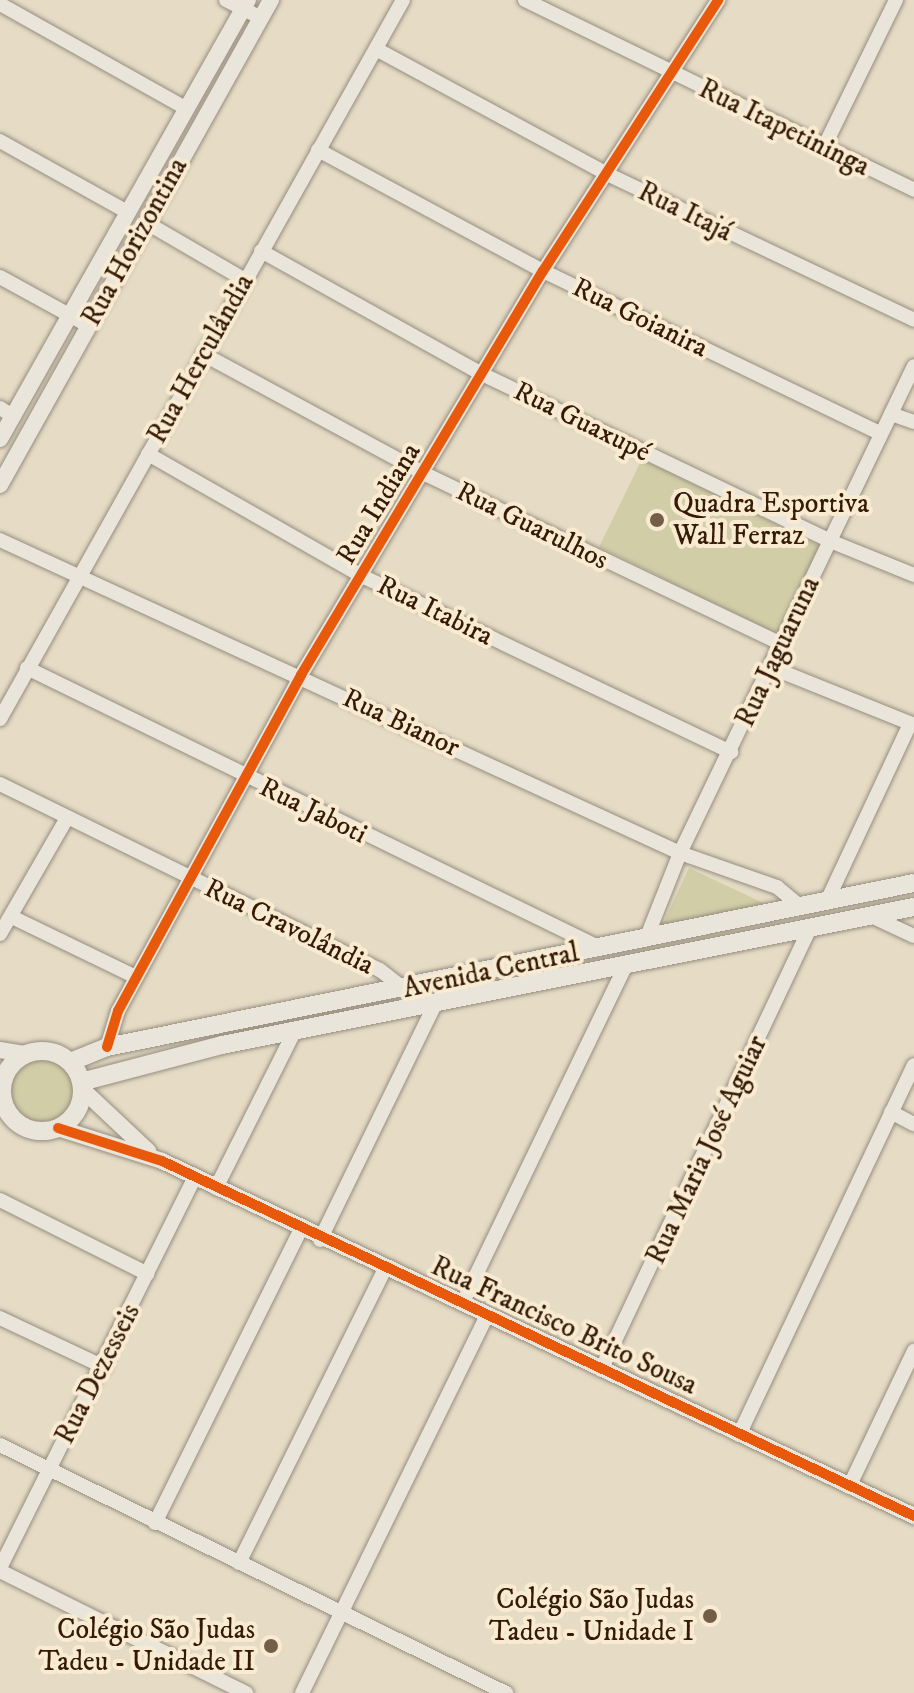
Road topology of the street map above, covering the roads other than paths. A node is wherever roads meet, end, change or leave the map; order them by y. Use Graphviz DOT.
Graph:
graph roads {
  1 [pos="226,0"];
  2 [pos="271,0"];
  3 [pos="403,0"];
  4 [pos="525,0"];
  5 [pos="718,0"];
  6 [pos="896,0"];
  7 [pos="0,4"];
  8 [pos="245,5"];
  9 [pos="261,18"];
  10 [pos="376,49"];
  11 [pos="669,73"];
  12 [pos="185,108"];
  13 [pos="0,141"];
  14 [pos="824,147"];
  15 [pos="318,150"];
  16 [pos="605,173"];
  17 [pos="914,190"];
  18 [pos="126,211"];
  19 [pos="147,223"];
  20 [pos="261,251"];
  21 [pos="543,271"];
  22 [pos="0,277"];
  23 [pos="245,280"];
  24 [pos="68,315"];
  25 [pos="914,320"];
  26 [pos="89,326"];
  27 [pos="203,354"];
  28 [pos="914,366"];
  29 [pos="484,375"];
  30 [pos="6,412"];
  31 [pos="891,414"];
  32 [pos="914,422"];
  33 [pos="881,434"];
  34 [pos="0,439"];
  35 [pos="148,454"];
  36 [pos="425,474"];
  37 [pos="0,485"];
  38 [pos="0,540"];
  39 [pos="830,541"];
  40 [pos="914,575"];
  41 [pos="364,577"];
  42 [pos="77,578"];
  43 [pos="781,644"];
  44 [pos="770,667"];
  45 [pos="27,668"];
  46 [pos="301,675"];
  47 [pos="0,719"];
  48 [pos="912,725"];
  49 [pos="731,752"];
  50 [pos="244,778"];
  51 [pos="0,784"];
  52 [pos="67,818"];
  53 [pos="680,853"];
  54 [pos="190,880"];
  55 [pos="914,883"];
  56 [pos="827,901"];
  57 [pos="801,907"];
  58 [pos="914,907"];
  59 [pos="871,916"];
  60 [pos="14,918"];
  61 [pos="810,927"];
  62 [pos="0,934"];
  63 [pos="914,936"];
  64 [pos="646,939"];
  65 [pos="600,948"];
  66 [pos="626,965"];
  67 [pos="136,977"];
  68 [pos="403,988"];
  69 [pos="435,1004"];
  70 [pos="325,1006"];
  71 [pos="330,1026"];
  72 [pos="293,1034"];
  73 [pos="107,1047"];
  74 [pos="0,1050"];
  75 [pos="26,1054"];
  76 [pos="70,1062"];
  77 [pos="914,1065"];
  78 [pos="82,1085"];
  79 [pos="1,1092"];
  80 [pos="891,1112"];
  81 [pos="914,1124"];
  82 [pos="9,1126"];
  83 [pos="58,1128"];
  84 [pos="162,1161"];
  85 [pos="194,1179"];
  86 [pos="216,1188"];
  87 [pos="0,1200"];
  88 [pos="300,1231"];
  89 [pos="320,1240"];
  90 [pos="385,1269"];
  91 [pos="148,1274"];
  92 [pos="462,1304"];
  93 [pos="487,1316"];
  94 [pos="0,1318"];
  95 [pos="914,1351"];
  96 [pos="104,1367"];
  97 [pos="601,1370"];
  98 [pos="739,1435"];
  99 [pos="0,1445"];
  100 [pos="49,1468"];
  101 [pos="849,1487"];
  102 [pos="914,1516"];
  103 [pos="155,1523"];
  104 [pos="239,1563"];
  105 [pos="0,1569"];
  106 [pos="341,1613"];
  107 [pos="246,1693"];
  108 [pos="302,1693"];
  109 [pos="506,1693"];
  1 -- 8 [label="street"];
  2 -- 9 [label="street, Rua Horizontina"];
  3 -- 10 [label="street, Rua Herculândia"];
  4 -- 11 [label="street, Rua Itapetininga"];
  5 -- 11 [label="street, Rua Indiana"];
  6 -- 14 [label="street"];
  7 -- 12 [label="street"];
  8 -- 9 [label="street"];
  8 -- 12 [label="street, Rua Horizontina"];
  9 -- 19 [label="street, Rua Horizontina"];
  10 -- 15 [label="street, Rua Herculândia"];
  10 -- 16 [label="street, Rua Itajá"];
  11 -- 14 [label="street, Rua Itapetininga"];
  11 -- 16 [label="street, Rua Indiana"];
  12 -- 18 [label="street, Rua Horizontina"];
  13 -- 18 [label="street"];
  14 -- 17 [label="street, Rua Itapetininga"];
  15 -- 20 [label="street, Rua Herculândia"];
  15 -- 21 [label="street, Rua Goianira"];
  16 -- 21 [label="street, Rua Indiana"];
  16 -- 25 [label="street, Rua Itajá"];
  18 -- 24 [label="street, Rua Horizontina"];
  19 -- 23 [label="street"];
  19 -- 26 [label="street, Rua Horizontina"];
  20 -- 23 [label="street, Rua Herculândia"];
  20 -- 29 [label="street, Rua Guaxupé"];
  21 -- 29 [label="street, Rua Indiana"];
  21 -- 33 [label="street, Rua Goianira"];
  22 -- 24 [label="street"];
  23 -- 27 [label="street, Rua Herculândia"];
  24 -- 26 [label="street"];
  24 -- 30 [label="street, Rua Horizontina"];
  26 -- 37 [label="street, Rua Horizontina"];
  27 -- 35 [label="street, Rua Herculândia"];
  27 -- 36 [label="street, Rua Guarulhos"];
  28 -- 31 [label="street, Rua Jaguaruna"];
  29 -- 36 [label="street, Rua Indiana"];
  29 -- 39 [label="street, Rua Guaxupé"];
  30 -- 34 [label="street, Rua Horizontina"];
  31 -- 32 [label="street"];
  31 -- 33 [label="street, Rua Jaguaruna"];
  33 -- 39 [label="street, Rua Jaguaruna"];
  35 -- 41 [label="street, Rua Itabira"];
  35 -- 42 [label="street, Rua Herculândia"];
  36 -- 41 [label="street, Rua Indiana"];
  36 -- 43 [label="street, Rua Guarulhos"];
  38 -- 42 [label="street, Rua Bianor"];
  39 -- 40 [label="street, Rua Guaxupé"];
  39 -- 43 [label="street, Rua Jaguaruna"];
  41 -- 46 [label="street, Rua Indiana"];
  41 -- 49 [label="street, Rua Itabira"];
  42 -- 45 [label="street, Rua Herculândia"];
  42 -- 46 [label="street, Rua Bianor"];
  43 -- 44 [label="street, Rua Jaguaruna"];
  44 -- 48 [label="street"];
  44 -- 49 [label="street, Rua Jaguaruna"];
  45 -- 47 [label="street, Rua Herculândia"];
  45 -- 50 [label="street, Rua Jaboti"];
  46 -- 50 [label="street, Rua Indiana"];
  46 -- 53 [label="street, Rua Bianor"];
  48 -- 56 [label="street"];
  49 -- 53 [label="street, Rua Jaguaruna"];
  50 -- 54 [label="street, Rua Indiana"];
  50 -- 65 [label="street, Rua Jaboti"];
  51 -- 52 [label="street, Rua Cravolândia"];
  52 -- 54 [label="street, Rua Cravolândia"];
  52 -- 60 [label="street"];
  53 -- 57 [label="street, Rua Bianor"];
  53 -- 64 [label="street, Rua Jaguaruna"];
  54 -- 67 [label="street, Rua Indiana"];
  54 -- 68 [label="street, Rua Cravolândia"];
  55 -- 56 [label="main road, Avenida Central"];
  56 -- 57 [label="main road, Avenida Central"];
  57 -- 64 [label="main road, Avenida Central"];
  58 -- 59 [label="main road, Avenida Central"];
  59 -- 61 [label="main road, Avenida Central"];
  59 -- 63 [label="street"];
  60 -- 62 [label="street"];
  60 -- 67 [label="street"];
  61 -- 66 [label="main road, Avenida Central"];
  61 -- 97 [label="street, Rua Maria José Aguiar"];
  64 -- 65 [label="main road, Avenida Central"];
  65 -- 68 [label="main road, Avenida Central"];
  66 -- 69 [label="main road, Avenida Central"];
  66 -- 92 [label="street"];
  67 -- 73 [label="street, Rua Indiana"];
  68 -- 70 [label="main road, Avenida Central"];
  69 -- 71 [label="main road, Avenida Central"];
  69 -- 89 [label="street"];
  70 -- 71 [label="main road"];
  70 -- 73 [label="main road, Avenida Central"];
  71 -- 72 [label="main road, Avenida Central"];
  72 -- 78 [label="main road, Avenida Central"];
  72 -- 86 [label="street"];
  73 -- 76 [label="main road, Avenida Central"];
  74 -- 75 [label="street"];
  75 -- 76 [label="main road"];
  75 -- 79 [label="main road"];
  76 -- 78 [label="main road"];
  77 -- 80 [label="street"];
  78 -- 83 [label="main road"];
  78 -- 84 [label="street"];
  79 -- 82 [label="main road"];
  80 -- 81 [label="street"];
  80 -- 98 [label="street"];
  82 -- 83 [label="main road"];
  83 -- 84 [label="street"];
  84 -- 85 [label="street, Rua Francisco Brito Sousa"];
  85 -- 86 [label="street, Rua Francisco Brito Sousa"];
  85 -- 91 [label="street, Rua Dezesseis"];
  86 -- 88 [label="street, Rua Francisco Brito Sousa"];
  87 -- 91 [label="street"];
  88 -- 89 [label="street, Rua Francisco Brito Sousa"];
  88 -- 103 [label="street"];
  89 -- 90 [label="street, Rua Francisco Brito Sousa"];
  90 -- 92 [label="street, Rua Francisco Brito Sousa"];
  90 -- 104 [label="street"];
  91 -- 96 [label="street, Rua Dezesseis"];
  92 -- 93 [label="street, Rua Francisco Brito Sousa"];
  93 -- 97 [label="street, Rua Francisco Brito Sousa"];
  93 -- 106 [label="street"];
  94 -- 96 [label="street"];
  95 -- 101 [label="street"];
  96 -- 100 [label="street, Rua Dezesseis"];
  97 -- 98 [label="street, Rua Francisco Brito Sousa"];
  98 -- 101 [label="street, Rua Francisco Brito Sousa"];
  99 -- 100 [label="street"];
  100 -- 103 [label="street"];
  100 -- 105 [label="street, Rua Dezesseis"];
  101 -- 102 [label="street, Rua Francisco Brito Sousa"];
  103 -- 104 [label="street"];
  104 -- 106 [label="street"];
  105 -- 107 [label="street"];
  106 -- 108 [label="street"];
  106 -- 109 [label="street"];
}
